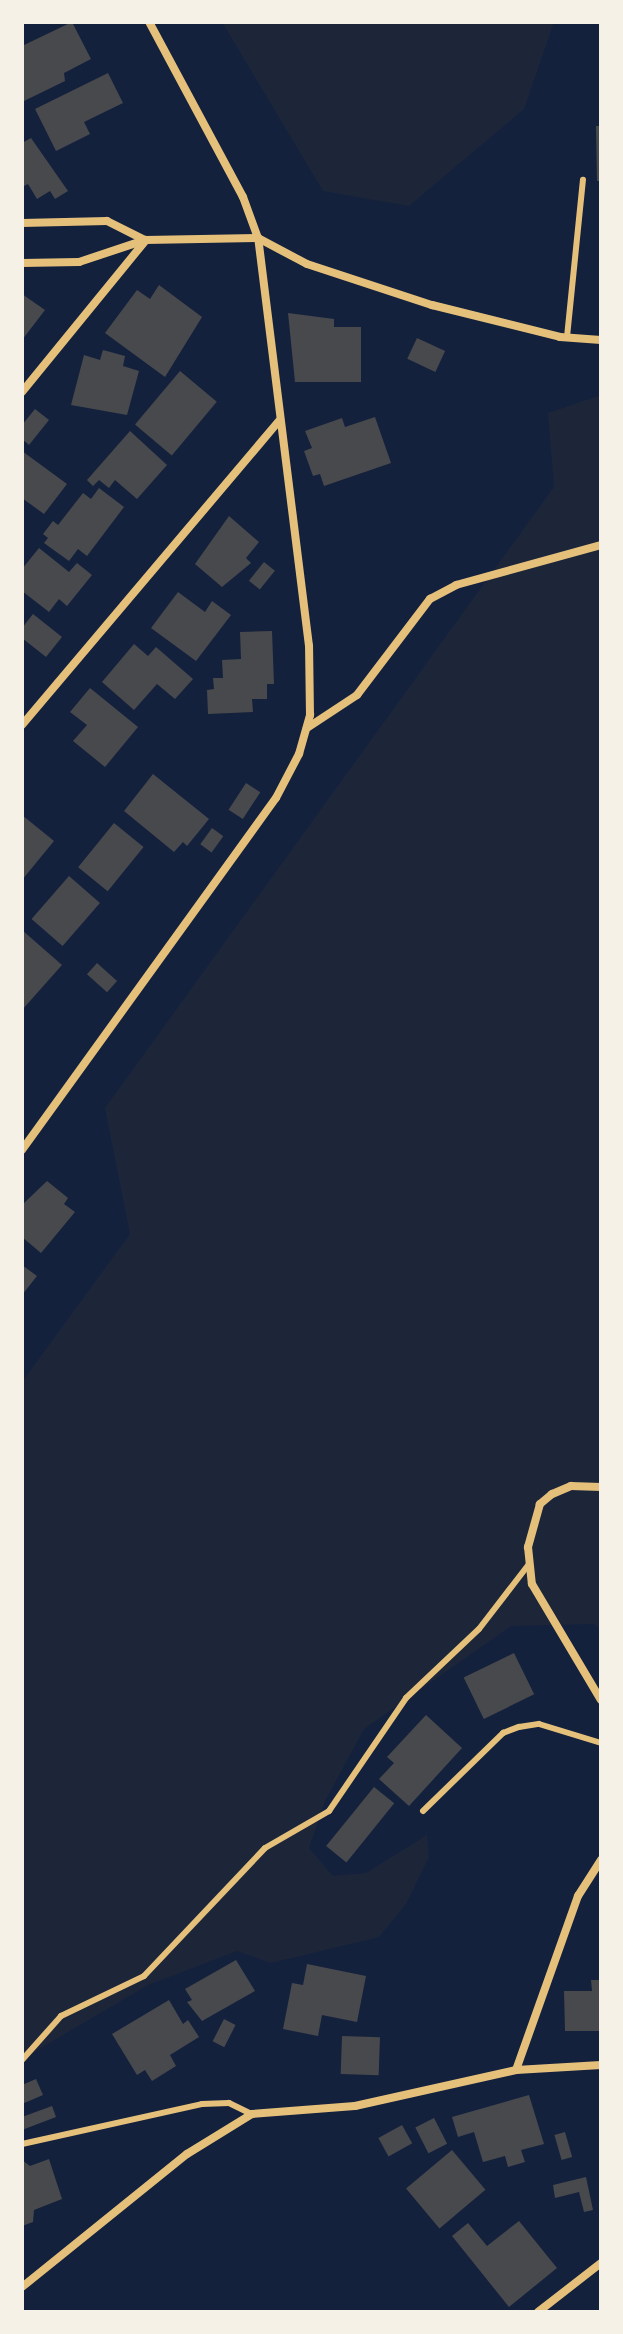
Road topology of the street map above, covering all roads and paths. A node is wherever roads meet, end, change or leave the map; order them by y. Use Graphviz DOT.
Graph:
graph roads {
  1 [pos="149,22"];
  2 [pos="583,180"];
  3 [pos="22,223"];
  4 [pos="258,238"];
  5 [pos="145,240"];
  6 [pos="22,263"];
  7 [pos="567,337"];
  8 [pos="601,340"];
  9 [pos="22,392"];
  10 [pos="279,421"];
  11 [pos="601,545"];
  12 [pos="22,725"];
  13 [pos="307,728"];
  14 [pos="22,1150"];
  15 [pos="601,1487"];
  16 [pos="529,1564"];
  17 [pos="601,1700"];
  18 [pos="601,1743"];
  19 [pos="423,1811"];
  20 [pos="601,1860"];
  21 [pos="22,2060"];
  22 [pos="601,2065"];
  23 [pos="516,2070"];
  24 [pos="252,2114"];
  25 [pos="22,2144"];
  26 [pos="601,2263"];
  27 [pos="22,2287"];
  28 [pos="538,2312"];
  1 -- 4 [label="street"];
  2 -- 7 [label="lane"];
  3 -- 5 [label="street"];
  4 -- 5 [label="street"];
  4 -- 7 [label="street"];
  4 -- 10 [label="street"];
  5 -- 6 [label="street"];
  5 -- 9 [label="street"];
  7 -- 8 [label="street"];
  10 -- 12 [label="street"];
  10 -- 13 [label="street"];
  11 -- 13 [label="street"];
  13 -- 14 [label="street"];
  15 -- 16 [label="street"];
  16 -- 17 [label="street"];
  16 -- 21 [label="lane"];
  18 -- 19 [label="lane"];
  20 -- 23 [label="street"];
  22 -- 23 [label="street"];
  23 -- 24 [label="street"];
  24 -- 25 [label="lane"];
  24 -- 27 [label="street"];
  26 -- 28 [label="street"];
}
